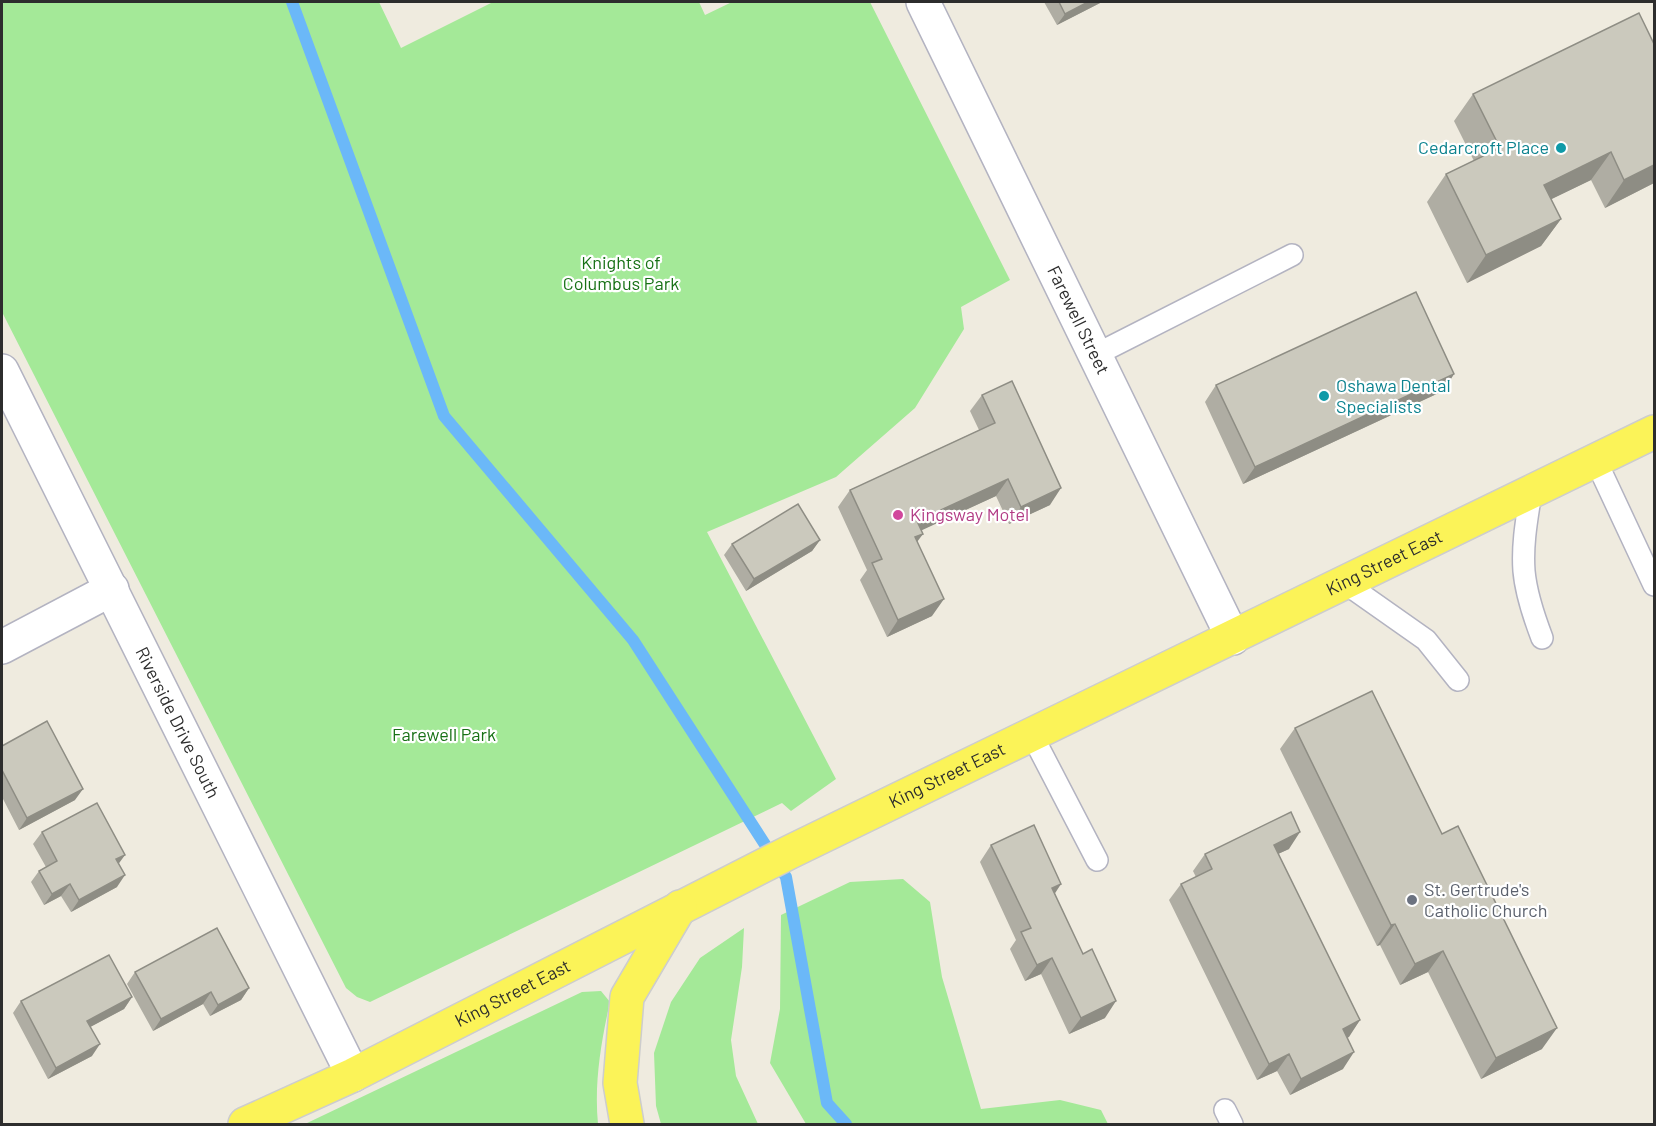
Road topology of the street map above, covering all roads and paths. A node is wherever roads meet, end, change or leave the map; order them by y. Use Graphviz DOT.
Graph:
graph roads {
  1 [pos="923,2"];
  2 [pos="1292,255"];
  3 [pos="1095,355"];
  4 [pos="2,371"];
  5 [pos="1654,432"];
  6 [pos="1596,461"];
  7 [pos="1531,492"];
  8 [pos="1345,583"];
  9 [pos="1654,585"];
  10 [pos="112,589"];
  11 [pos="1233,638"];
  12 [pos="1542,638"];
  13 [pos="2,647"];
  14 [pos="1458,680"];
  15 [pos="1032,735"];
  16 [pos="1097,860"];
  17 [pos="680,907"];
  18 [pos="354,1075"];
  19 [pos="245,1125"];
  20 [pos="627,1125"];
  1 -- 3 [label="street, Farewell Street"];
  2 -- 3 [label="lane"];
  3 -- 11 [label="street, Farewell Street"];
  4 -- 10 [label="street, Riverside Drive South"];
  5 -- 6 [label="main road, King Street East"];
  6 -- 7 [label="main road, King Street East"];
  6 -- 9 [label="lane"];
  7 -- 8 [label="main road, King Street East"];
  7 -- 12 [label="lane"];
  8 -- 11 [label="main road, King Street East"];
  8 -- 14 [label="lane"];
  10 -- 13 [label="street"];
  10 -- 18 [label="street, Riverside Drive South"];
  11 -- 15 [label="main road, King Street East"];
  15 -- 16 [label="lane"];
  15 -- 17 [label="main road, King Street East"];
  17 -- 18 [label="main road, King Street East"];
  17 -- 20 [label="main road"];
  18 -- 19 [label="main road, King Street East"];
}
